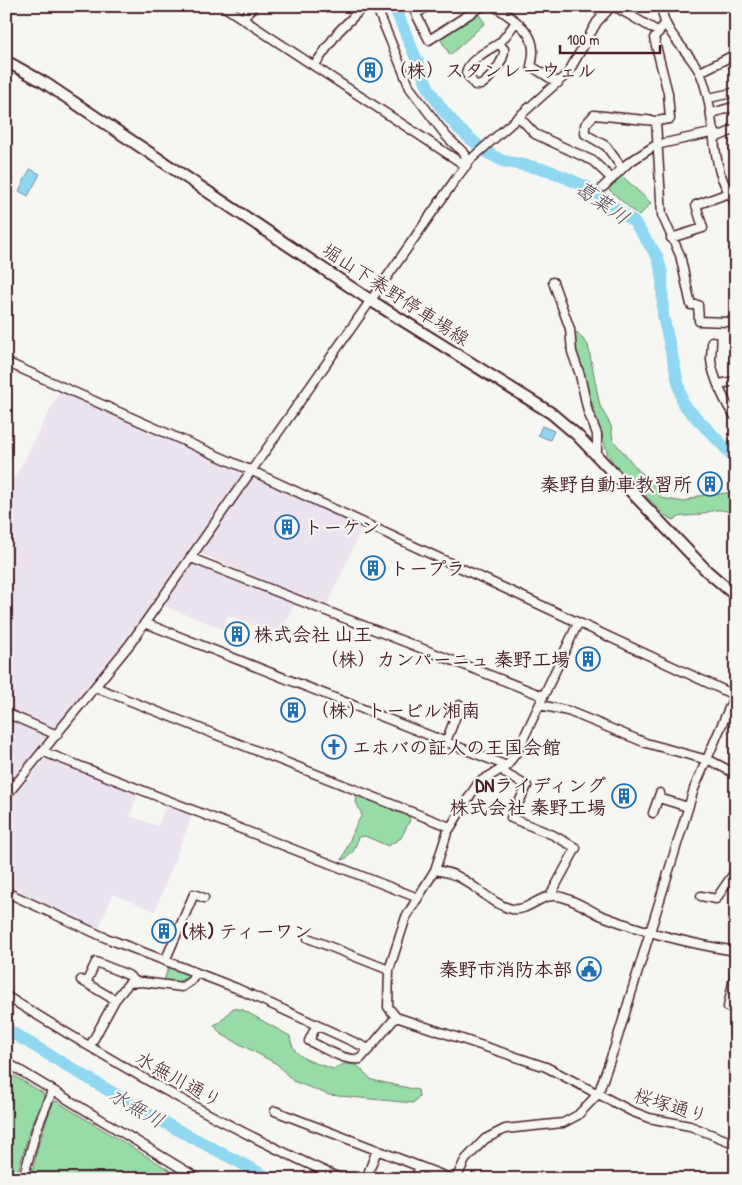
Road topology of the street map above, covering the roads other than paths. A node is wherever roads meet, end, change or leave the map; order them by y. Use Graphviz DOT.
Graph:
graph roads {
  1 [pos="10,6"];
  2 [pos="223,6"];
  3 [pos="253,6"];
  4 [pos="364,6"];
  5 [pos="376,6"];
  6 [pos="412,6"];
  7 [pos="428,6"];
  8 [pos="482,6"];
  9 [pos="593,6"];
  10 [pos="613,6"];
  11 [pos="662,6"];
  12 [pos="501,8"];
  13 [pos="6,14"];
  14 [pos="416,14"];
  15 [pos="604,14"];
  16 [pos="243,19"];
  17 [pos="516,22"];
  18 [pos="665,23"];
  19 [pos="659,32"];
  20 [pos="499,44"];
  21 [pos="736,57"];
  22 [pos="6,61"];
  23 [pos="314,66"];
  24 [pos="700,72"];
  25 [pos="558,83"];
  26 [pos="736,92"];
  27 [pos="709,98"];
  28 [pos="736,106"];
  29 [pos="712,112"];
  30 [pos="520,118"];
  31 [pos="656,121"];
  32 [pos="736,129"];
  33 [pos="715,135"];
  34 [pos="656,145"];
  35 [pos="468,163"];
  36 [pos="622,168"];
  37 [pos="612,178"];
  38 [pos="603,187"];
  39 [pos="729,193"];
  40 [pos="736,204"];
  41 [pos="671,238"];
  42 [pos="553,282"];
  43 [pos="370,300"];
  44 [pos="728,322"];
  45 [pos="712,341"];
  46 [pos="6,362"];
  47 [pos="736,382"];
  48 [pos="719,384"];
  49 [pos="736,417"];
  50 [pos="597,455"];
  51 [pos="252,472"];
  52 [pos="191,558"];
  53 [pos="736,596"];
  54 [pos="146,623"];
  55 [pos="578,623"];
  56 [pos="95,687"];
  57 [pos="735,694"];
  58 [pos="543,696"];
  59 [pos="460,705"];
  60 [pos="540,705"];
  61 [pos="6,713"];
  62 [pos="57,735"];
  63 [pos="446,742"];
  64 [pos="44,752"];
  65 [pos="705,761"];
  66 [pos="505,768"];
  67 [pos="736,774"];
  68 [pos="6,796"];
  69 [pos="688,807"];
  70 [pos="653,813"];
  71 [pos="450,828"];
  72 [pos="435,870"];
  73 [pos="736,870"];
  74 [pos="6,892"];
  75 [pos="550,896"];
  76 [pos="702,896"];
  77 [pos="204,898"];
  78 [pos="418,898"];
  79 [pos="650,931"];
  80 [pos="308,938"];
  81 [pos="736,952"];
  82 [pos="165,961"];
  83 [pos="736,968"];
  84 [pos="389,970"];
  85 [pos="196,973"];
  86 [pos="135,982"];
  87 [pos="6,996"];
  88 [pos="115,1000"];
  89 [pos="728,1007"];
  90 [pos="396,1017"];
  91 [pos="316,1024"];
  92 [pos="90,1046"];
  93 [pos="370,1049"];
  94 [pos="6,1062"];
  95 [pos="52,1090"];
  96 [pos="598,1094"];
  97 [pos="275,1111"];
  98 [pos="736,1144"];
  99 [pos="377,1150"];
  100 [pos="420,1167"];
  101 [pos="447,1177"];
  102 [pos="26,1178"];
  103 [pos="199,1179"];
  104 [pos="342,1179"];
  105 [pos="366,1179"];
  106 [pos="415,1179"];
  107 [pos="456,1179"];
  1 -- 13 [label="street"];
  2 -- 16 [label="street"];
  3 -- 16 [label="street"];
  4 -- 23 [label="street"];
  5 -- 35 [label="street"];
  6 -- 14 [label="street"];
  7 -- 14 [label="street"];
  8 -- 14 [label="street"];
  9 -- 15 [label="street"];
  10 -- 15 [label="street"];
  10 -- 19 [label="street"];
  11 -- 18 [label="street"];
  12 -- 17 [label="street"];
  15 -- 25 [label="street"];
  16 -- 23 [label="street"];
  17 -- 20 [label="street"];
  17 -- 25 [label="street"];
  18 -- 19 [label="street"];
  18 -- 24 [label="street"];
  19 -- 31 [label="street"];
  20 -- 20 [label="street"];
  21 -- 24 [label="street"];
  22 -- 43 [label="main road, 堀山下秦野停車場線"];
  23 -- 35 [label="street"];
  24 -- 27 [label="street"];
  25 -- 30 [label="street"];
  26 -- 27 [label="street"];
  27 -- 29 [label="street"];
  28 -- 29 [label="street"];
  29 -- 33 [label="street"];
  30 -- 35 [label="street"];
  30 -- 37 [label="street"];
  31 -- 34 [label="street"];
  31 -- 36 [label="street"];
  32 -- 33 [label="street"];
  33 -- 34 [label="street"];
  33 -- 39 [label="street"];
  34 -- 36 [label="street"];
  34 -- 41 [label="street"];
  35 -- 43 [label="street"];
  36 -- 37 [label="street"];
  37 -- 38 [label="street"];
  39 -- 40 [label="street"];
  39 -- 41 [label="street"];
  41 -- 44 [label="street"];
  42 -- 50 [label="street"];
  43 -- 50 [label="main road, 堀山下秦野停車場線"];
  43 -- 51 [label="street"];
  45 -- 48 [label="street"];
  46 -- 51 [label="street"];
  47 -- 48 [label="street"];
  48 -- 49 [label="street"];
  50 -- 53 [label="main road, 堀山下秦野停車場線"];
  51 -- 52 [label="street"];
  51 -- 55 [label="street"];
  52 -- 54 [label="street"];
  52 -- 58 [label="street"];
  54 -- 56 [label="street"];
  54 -- 63 [label="street"];
  55 -- 57 [label="street"];
  55 -- 58 [label="street"];
  56 -- 62 [label="street"];
  56 -- 71 [label="street"];
  57 -- 65 [label="street"];
  58 -- 60 [label="street"];
  59 -- 63 [label="street"];
  60 -- 65 [label="street"];
  60 -- 66 [label="street"];
  61 -- 62 [label="street"];
  62 -- 64 [label="street"];
  63 -- 66 [label="street"];
  64 -- 68 [label="street"];
  64 -- 78 [label="street"];
  65 -- 67 [label="street"];
  65 -- 69 [label="street"];
  66 -- 71 [label="street"];
  66 -- 75 [label="street"];
  69 -- 70 [label="street"];
  69 -- 79 [label="street"];
  71 -- 72 [label="street"];
  72 -- 75 [label="street"];
  72 -- 78 [label="street"];
  73 -- 76 [label="street"];
  74 -- 82 [label="street"];
  75 -- 79 [label="street"];
  77 -- 82 [label="street"];
  78 -- 84 [label="street"];
  79 -- 81 [label="street"];
  79 -- 96 [label="street"];
  80 -- 84 [label="street"];
  82 -- 85 [label="street"];
  83 -- 89 [label="street"];
  84 -- 90 [label="street"];
  85 -- 86 [label="street"];
  85 -- 91 [label="street"];
  86 -- 88 [label="street"];
  86 -- 88 [label="street"];
  87 -- 92 [label="street, 水無川通り"];
  88 -- 92 [label="street"];
  90 -- 93 [label="street"];
  90 -- 96 [label="street, 桜塚通り"];
  91 -- 93 [label="street"];
  91 -- 93 [label="street"];
  92 -- 104 [label="street, 水無川通り"];
  94 -- 95 [label="street"];
  95 -- 102 [label="street"];
  95 -- 103 [label="street"];
  96 -- 98 [label="street, 桜塚通り"];
  96 -- 107 [label="street"];
  97 -- 99 [label="street"];
  99 -- 100 [label="street"];
  99 -- 105 [label="street"];
  100 -- 101 [label="street"];
  100 -- 106 [label="street"];
}
